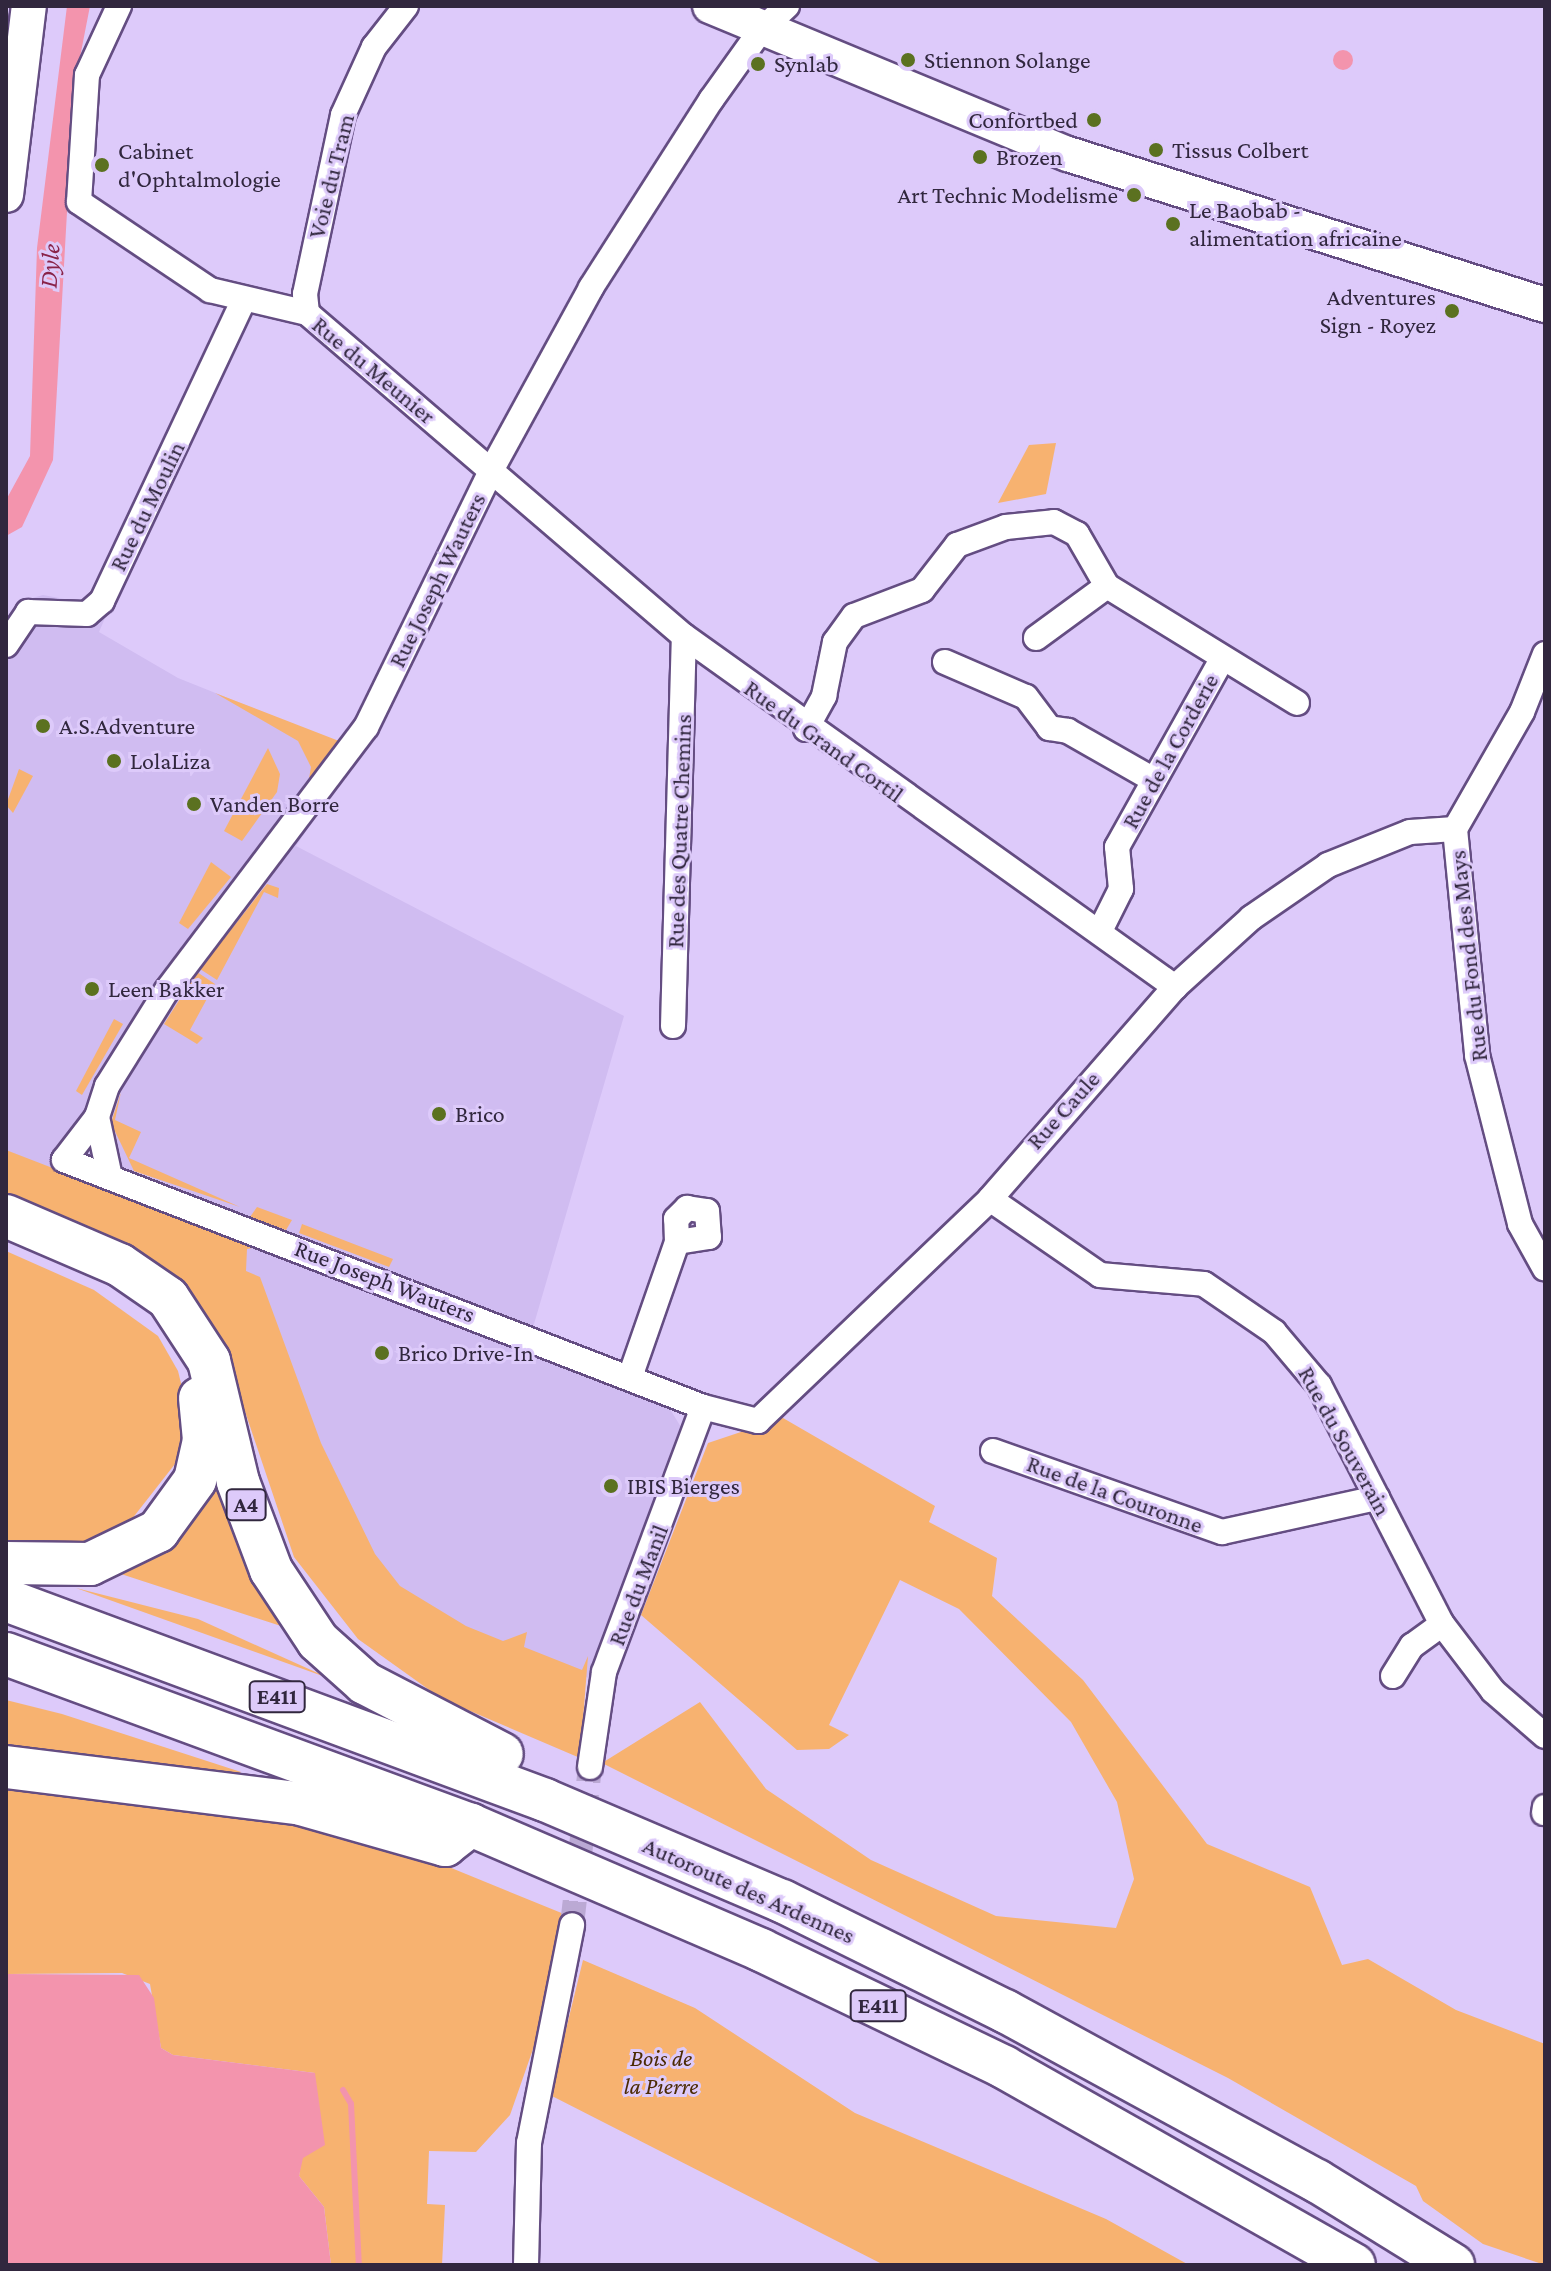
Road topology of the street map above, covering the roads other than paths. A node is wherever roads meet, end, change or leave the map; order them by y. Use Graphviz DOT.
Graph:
graph roads {
  1 [pos="29,6"];
  2 [pos="119,6"];
  3 [pos="406,6"];
  4 [pos="710,6"];
  5 [pos="787,6"];
  6 [pos="761,30"];
  7 [pos="6,195"];
  8 [pos="243,301"];
  9 [pos="1545,305"];
  10 [pos="307,313"];
  11 [pos="492,469"];
  12 [pos="1107,586"];
  13 [pos="684,636"];
  14 [pos="1036,638"];
  15 [pos="6,645"];
  16 [pos="1545,654"];
  17 [pos="1221,661"];
  18 [pos="945,662"];
  19 [pos="1297,703"];
  20 [pos="806,729"];
  21 [pos="1154,780"];
  22 [pos="1455,829"];
  23 [pos="1100,931"];
  24 [pos="1175,987"];
  25 [pos="673,1026"];
  26 [pos="97,1117"];
  27 [pos="110,1177"];
  28 [pos="990,1199"];
  29 [pos="6,1216"];
  30 [pos="6,1238"];
  31 [pos="677,1242"];
  32 [pos="1545,1269"];
  33 [pos="630,1377"];
  34 [pos="703,1407"];
  35 [pos="993,1451"];
  36 [pos="1377,1498"];
  37 [pos="6,1563"];
  38 [pos="6,1600"];
  39 [pos="1442,1624"];
  40 [pos="6,1654"];
  41 [pos="1393,1676"];
  42 [pos="1545,1736"];
  43 [pos="6,1767"];
  44 [pos="590,1767"];
  45 [pos="545,1800"];
  46 [pos="471,1825"];
  47 [pos="572,1925"];
  48 [pos="526,2265"];
  49 [pos="1354,2265"];
  50 [pos="1453,2265"];
  1 -- 7 [label="street"];
  2 -- 8 [label="street, Rue du Meunier"];
  3 -- 10 [label="street, Voie du Tram"];
  4 -- 6 [label="street"];
  5 -- 6 [label="street, Rue Joseph Wauters"];
  6 -- 9 [label="street"];
  6 -- 11 [label="street, Rue Joseph Wauters"];
  8 -- 10 [label="street, Rue du Meunier"];
  8 -- 15 [label="street, Rue du Moulin"];
  10 -- 11 [label="street, Rue du Meunier"];
  11 -- 13 [label="street, Rue du Grand Cortil"];
  11 -- 26 [label="street, Rue Joseph Wauters"];
  12 -- 14 [label="street"];
  12 -- 17 [label="street, Rue de la Corderie"];
  12 -- 20 [label="street, Rue de la Corderie"];
  13 -- 20 [label="street, Rue du Grand Cortil"];
  13 -- 25 [label="street, Rue des Quatre Chemins"];
  16 -- 22 [label="street, Rue du Fond des Mays"];
  17 -- 19 [label="street, Rue de la Corderie"];
  17 -- 21 [label="street, Rue de la Corderie"];
  18 -- 21 [label="street"];
  20 -- 23 [label="street, Rue du Grand Cortil"];
  21 -- 23 [label="street, Rue de la Corderie"];
  22 -- 24 [label="street, Rue Caule"];
  22 -- 32 [label="street, Rue du Fond des Mays"];
  23 -- 24 [label="street, Rue du Grand Cortil"];
  24 -- 28 [label="street, Rue Caule"];
  26 -- 27 [label="street"];
  26 -- 27 [label="street, Rue Joseph Wauters"];
  27 -- 33 [label="street, Rue Joseph Wauters"];
  28 -- 34 [label="street, Rue Caule"];
  28 -- 36 [label="street, Rue du Souverain"];
  29 -- 45 [label="highway, A4"];
  30 -- 37 [label="highway, A4"];
  31 -- 33 [label="street"];
  33 -- 34 [label="street, Rue Joseph Wauters"];
  34 -- 44 [label="street, Rue du Manil"];
  35 -- 36 [label="street, Rue de la Couronne"];
  36 -- 39 [label="street, Rue du Souverain"];
  38 -- 45 [label="highway, Autoroute des Ardennes / E411"];
  39 -- 41 [label="street"];
  39 -- 42 [label="street, Rue du Souverain"];
  40 -- 46 [label="highway, Autoroute des Ardennes / E411"];
  43 -- 46 [label="highway"];
  45 -- 50 [label="highway, Autoroute des Ardennes / E411"];
  46 -- 49 [label="highway, Autoroute des Ardennes / E411"];
  47 -- 48 [label="street"];
}
